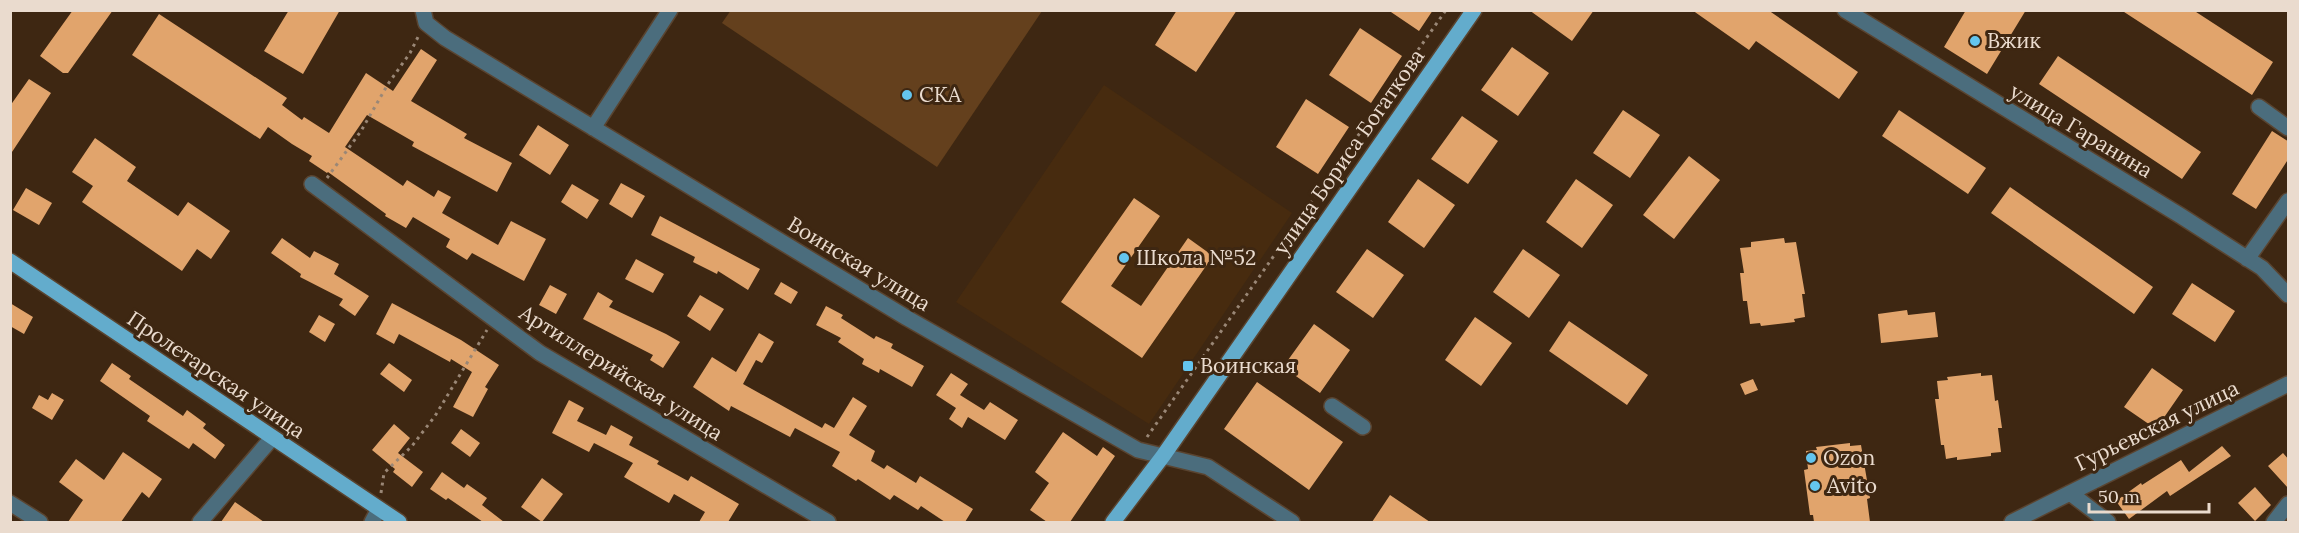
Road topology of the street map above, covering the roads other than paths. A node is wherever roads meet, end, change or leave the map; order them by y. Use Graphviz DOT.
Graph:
graph roads {
  1 [pos="670,10"];
  2 [pos="1474,10"];
  3 [pos="1845,10"];
  4 [pos="424,16"];
  5 [pos="2259,107"];
  6 [pos="593,128"];
  7 [pos="2289,128"];
  8 [pos="315,187"];
  9 [pos="2289,201"];
  10 [pos="2247,259"];
  11 [pos="10,261"];
  12 [pos="2289,295"];
  13 [pos="2289,384"];
  14 [pos="1332,406"];
  15 [pos="1363,427"];
  16 [pos="272,438"];
  17 [pos="1163,456"];
  18 [pos="2070,492"];
  19 [pos="10,503"];
  20 [pos="2289,504"];
  21 [pos="375,516"];
  22 [pos="40,522"];
  23 [pos="200,522"];
  24 [pos="399,522"];
  25 [pos="828,522"];
  26 [pos="1113,522"];
  27 [pos="1292,522"];
  28 [pos="2012,522"];
  29 [pos="2108,522"];
  30 [pos="2274,522"];
  1 -- 6 [label="street"];
  2 -- 17 [label="main road, улица Бориса Богаткова"];
  3 -- 10 [label="street, улица Гаранина"];
  4 -- 6 [label="street, Воинская улица"];
  5 -- 7 [label="street"];
  6 -- 17 [label="street, Воинская улица"];
  8 -- 25 [label="street, Артиллерийская улица"];
  9 -- 10 [label="street"];
  10 -- 12 [label="street, улица Гаранина"];
  11 -- 16 [label="main road, Пролетарская улица"];
  13 -- 18 [label="street, Гурьевская улица"];
  14 -- 15 [label="street"];
  16 -- 21 [label="main road, Пролетарская улица"];
  16 -- 23 [label="street"];
  17 -- 26 [label="main road, улица Бориса Богаткова"];
  17 -- 27 [label="street, Воинская улица"];
  18 -- 28 [label="street, Гурьевская улица"];
  18 -- 29 [label="street"];
  19 -- 22 [label="street"];
  20 -- 30 [label="street"];
  21 -- 24 [label="main road, Пролетарская улица"];
}
